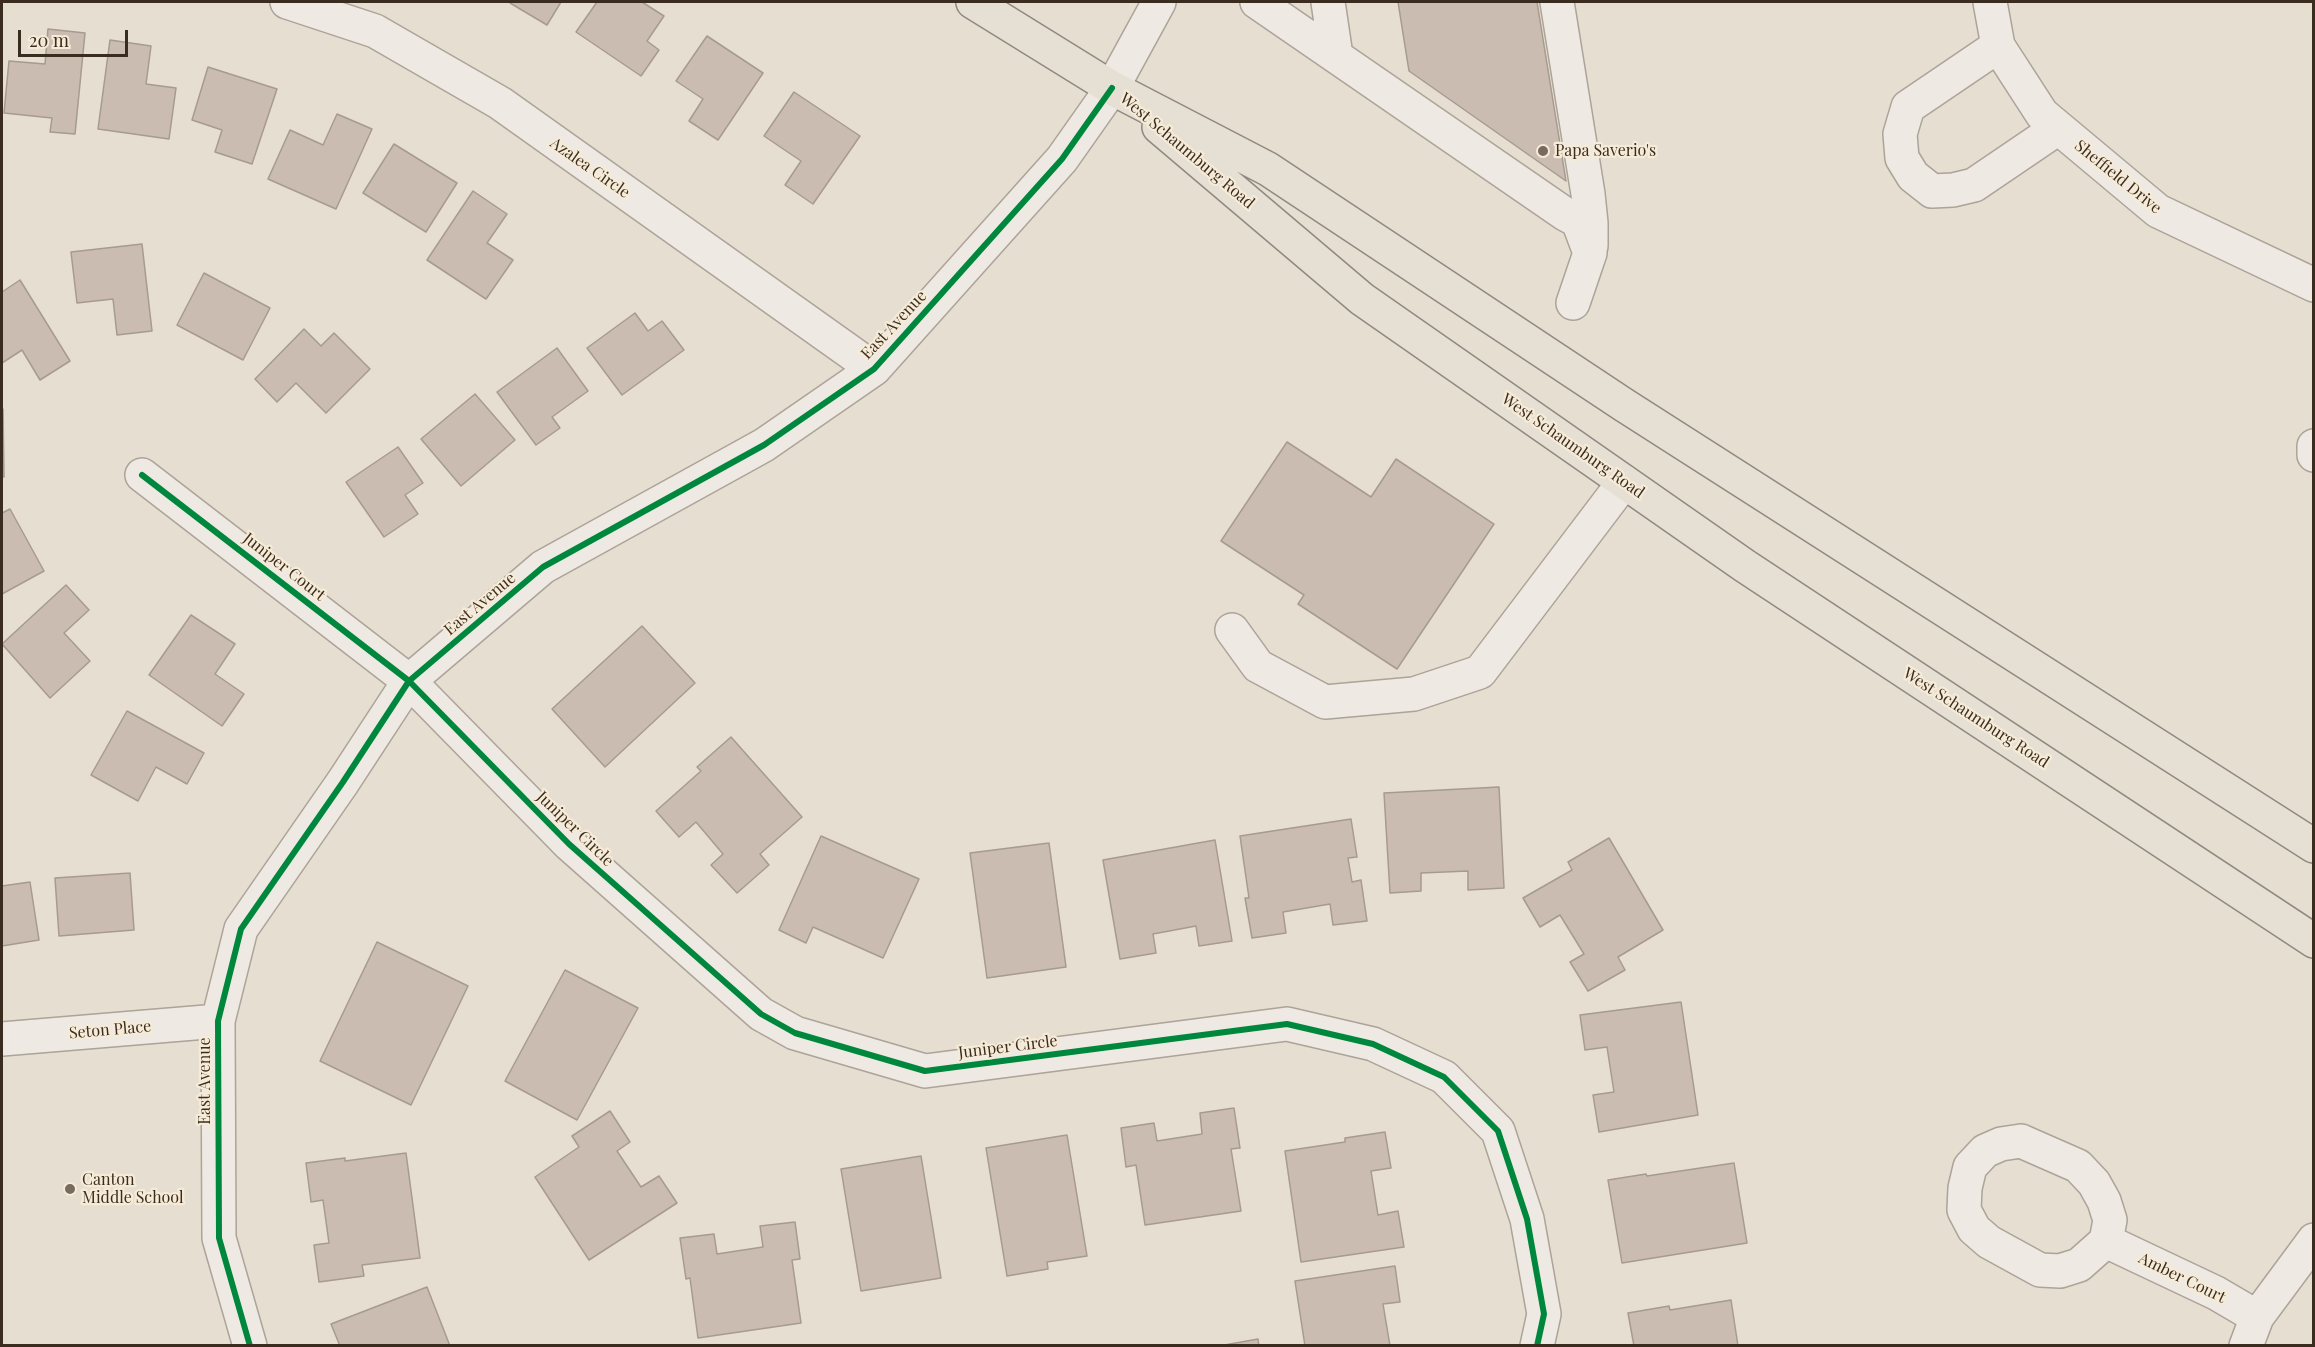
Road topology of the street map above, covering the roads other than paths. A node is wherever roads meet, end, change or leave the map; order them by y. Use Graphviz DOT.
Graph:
graph roads {
  1 [pos="287,2"];
  2 [pos="973,2"];
  3 [pos="1159,2"];
  4 [pos="1257,2"];
  5 [pos="1328,2"];
  6 [pos="1557,2"];
  7 [pos="1990,2"];
  8 [pos="1998,46"];
  9 [pos="1336,56"];
  10 [pos="1112,88"];
  11 [pos="2058,128"];
  12 [pos="1590,253"];
  13 [pos="2313,285"];
  14 [pos="1573,303"];
  15 [pos="874,369"];
  16 [pos="2313,446"];
  17 [pos="2313,455"];
  18 [pos="142,475"];
  19 [pos="1624,482"];
  20 [pos="1232,630"];
  21 [pos="409,681"];
  22 [pos="2313,846"];
  23 [pos="2313,940"];
  24 [pos="218,1021"];
  25 [pos="2,1039"];
  26 [pos="2313,1240"];
  27 [pos="2106,1241"];
  28 [pos="2252,1331"];
  29 [pos="250,1346"];
  30 [pos="1537,1346"];
  1 -- 15 [label="street, Azalea Circle"];
  2 -- 10 [label="main road"];
  3 -- 10 [label="street, East Avenue"];
  4 -- 9 [label="street"];
  5 -- 9 [label="street"];
  6 -- 12 [label="street"];
  7 -- 8 [label="street, Sheffield Drive"];
  8 -- 11 [label="street, Sheffield Drive"];
  8 -- 11 [label="street"];
  9 -- 12 [label="street"];
  10 -- 15 [label="street, East Avenue"];
  10 -- 19 [label="main road, West Schaumburg Road"];
  10 -- 22 [label="main road, West Schaumburg Road"];
  11 -- 13 [label="street, Sheffield Drive"];
  12 -- 14 [label="street"];
  15 -- 21 [label="street, East Avenue"];
  16 -- 17 [label="street"];
  18 -- 21 [label="street, Juniper Court"];
  19 -- 20 [label="street"];
  19 -- 23 [label="main road, West Schaumburg Road"];
  21 -- 24 [label="street, East Avenue"];
  21 -- 30 [label="street, Juniper Circle"];
  24 -- 25 [label="street, Seton Place"];
  24 -- 29 [label="street, East Avenue"];
  26 -- 28 [label="street"];
  27 -- 27 [label="street"];
  27 -- 28 [label="street, Amber Court"];
}
